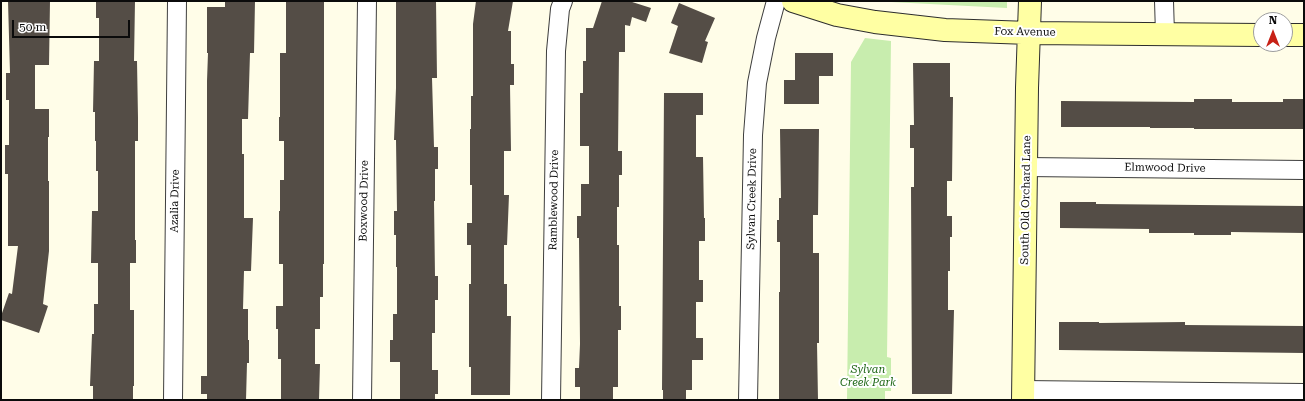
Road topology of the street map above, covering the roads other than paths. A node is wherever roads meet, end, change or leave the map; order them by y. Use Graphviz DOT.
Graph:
graph roads {
  1 [pos="177,1"];
  2 [pos="367,1"];
  3 [pos="562,1"];
  4 [pos="776,1"];
  5 [pos="793,1"];
  6 [pos="1030,1"];
  7 [pos="1164,1"];
  8 [pos="1029,33"];
  9 [pos="1165,34"];
  10 [pos="1253,35"];
  11 [pos="1293,35"];
  12 [pos="1304,35"];
  13 [pos="1026,167"];
  14 [pos="1304,170"];
  15 [pos="1304,393"];
  16 [pos="1023,395"];
  17 [pos="173,400"];
  18 [pos="362,400"];
  19 [pos="551,400"];
  20 [pos="748,400"];
  1 -- 17 [label="street, Azalia Drive"];
  2 -- 18 [label="street, Boxwood Drive"];
  3 -- 19 [label="street, Ramblewood Drive"];
  4 -- 20 [label="street, Sylvan Creek Drive"];
  5 -- 8 [label="main road, Fox Avenue"];
  6 -- 8 [label="main road, South Old Orchard Lane"];
  7 -- 9 [label="street"];
  8 -- 9 [label="main road, Fox Avenue"];
  8 -- 13 [label="main road, South Old Orchard Lane"];
  9 -- 10 [label="main road, Fox Avenue"];
  11 -- 12 [label="main road"];
  13 -- 14 [label="street, Elmwood Drive"];
  13 -- 16 [label="main road, South Old Orchard Lane"];
  15 -- 16 [label="street"];
}
